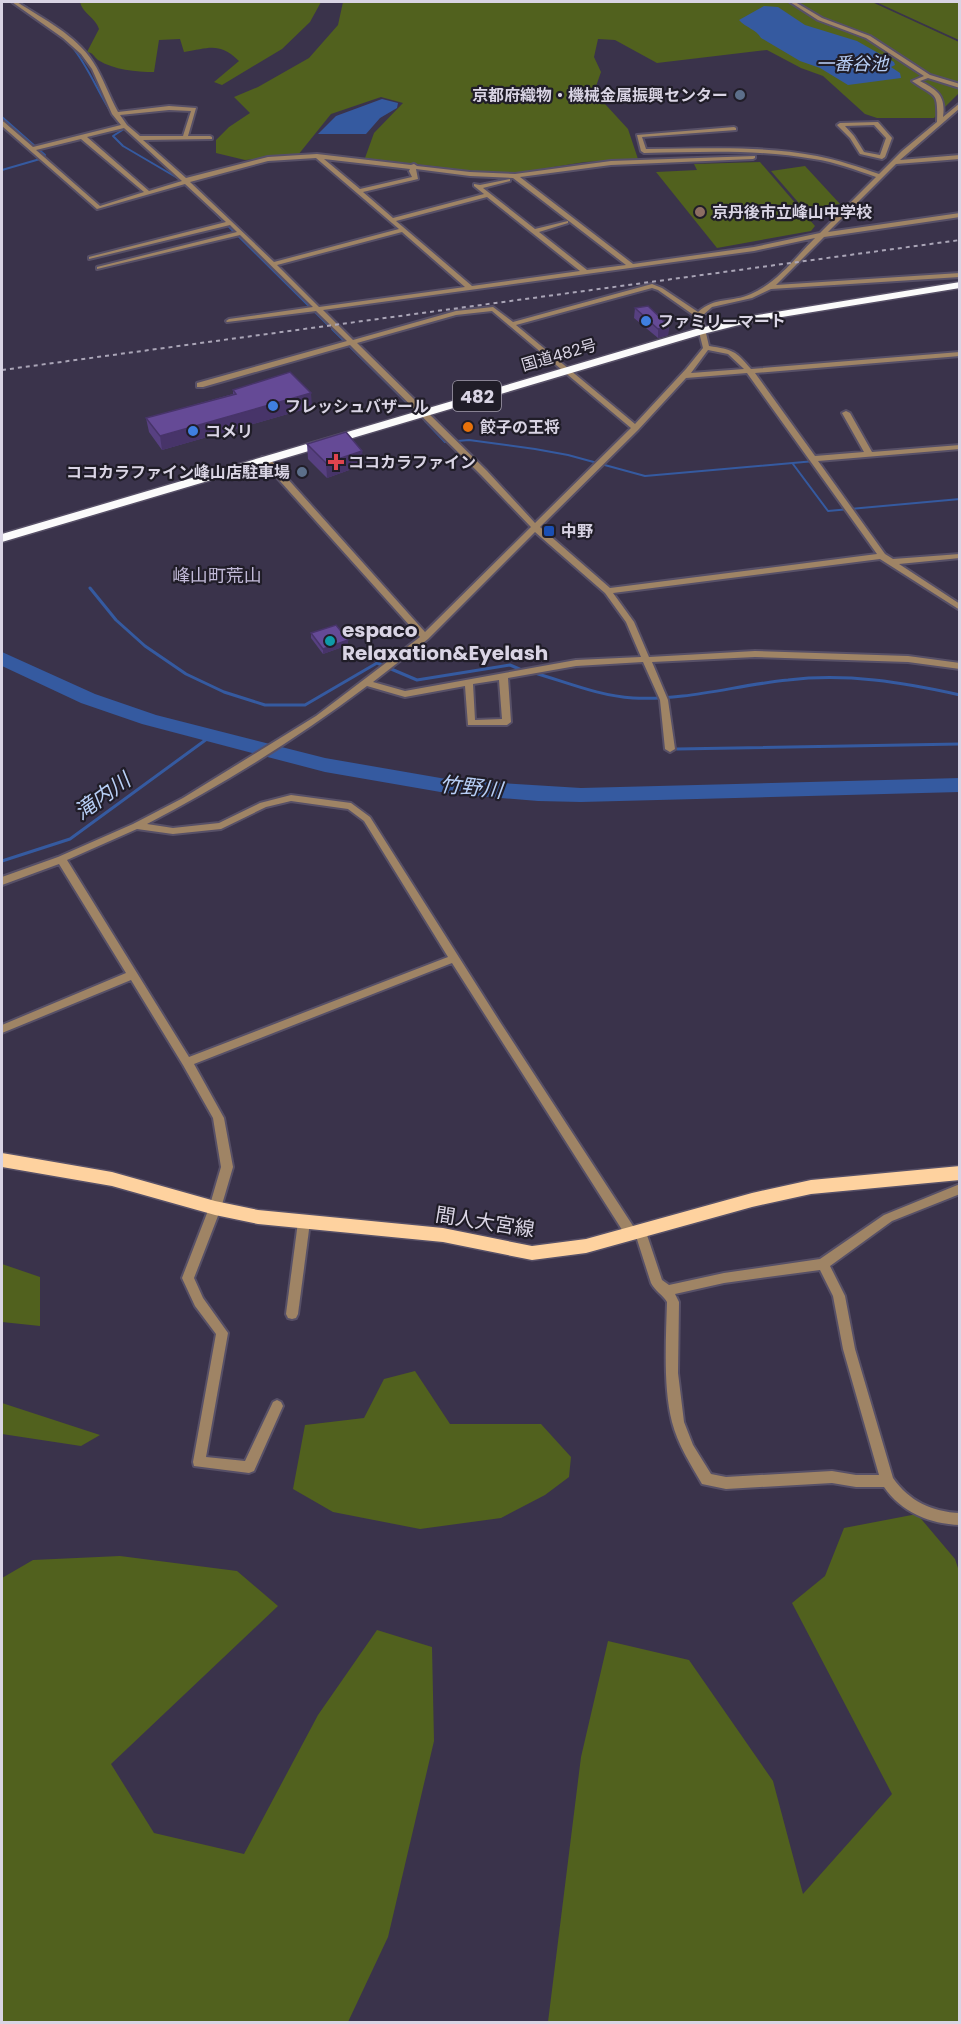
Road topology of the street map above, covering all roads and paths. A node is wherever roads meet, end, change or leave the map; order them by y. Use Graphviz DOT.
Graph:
graph roads {
  1 [pos="14,2"];
  2 [pos="792,2"];
  3 [pos="928,76"];
  4 [pos="960,86"];
  5 [pos="960,105"];
  6 [pos="115,114"];
  7 [pos="939,121"];
  8 [pos="2,123"];
  9 [pos="125,126"];
  10 [pos="734,129"];
  11 [pos="82,136"];
  12 [pos="140,138"];
  13 [pos="185,138"];
  14 [pos="210,138"];
  15 [pos="32,149"];
  16 [pos="885,150"];
  17 [pos="904,152"];
  18 [pos="318,156"];
  19 [pos="960,157"];
  20 [pos="894,162"];
  21 [pos="846,165"];
  22 [pos="414,166"];
  23 [pos="515,176"];
  24 [pos="880,176"];
  25 [pos="187,181"];
  26 [pos="360,191"];
  27 [pos="148,193"];
  28 [pos="488,195"];
  29 [pos="960,216"];
  30 [pos="392,220"];
  31 [pos="566,222"];
  32 [pos="231,223"];
  33 [pos="404,230"];
  34 [pos="534,231"];
  35 [pos="241,233"];
  36 [pos="821,235"];
  37 [pos="91,258"];
  38 [pos="272,264"];
  39 [pos="627,266"];
  40 [pos="99,268"];
  41 [pos="586,272"];
  42 [pos="960,275"];
  43 [pos="960,285"];
  44 [pos="770,287"];
  45 [pos="471,288"];
  46 [pos="317,309"];
  47 [pos="698,315"];
  48 [pos="230,321"];
  49 [pos="513,324"];
  50 [pos="700,331"];
  51 [pos="351,343"];
  52 [pos="706,348"];
  53 [pos="960,354"];
  54 [pos="566,370"];
  55 [pos="748,371"];
  56 [pos="685,376"];
  57 [pos="200,385"];
  58 [pos="423,412"];
  59 [pos="846,413"];
  60 [pos="635,428"];
  61 [pos="960,447"];
  62 [pos="869,454"];
  63 [pos="265,459"];
  64 [pos="811,459"];
  65 [pos="536,527"];
  66 [pos="2,538"];
  67 [pos="882,555"];
  68 [pos="960,556"];
  69 [pos="891,562"];
  70 [pos="608,591"];
  71 [pos="960,608"];
  72 [pos="425,637"];
  73 [pos="647,658"];
  74 [pos="960,666"];
  75 [pos="503,675"];
  76 [pos="469,682"];
  77 [pos="366,683"];
  78 [pos="670,749"];
  79 [pos="136,826"];
  80 [pos="61,859"];
  81 [pos="2,881"];
  82 [pos="455,958"];
  83 [pos="132,975"];
  84 [pos="2,1029"];
  85 [pos="187,1062"];
  86 [pos="2,1160"];
  87 [pos="960,1173"];
  88 [pos="960,1189"];
  89 [pos="215,1208"];
  90 [pos="304,1222"];
  91 [pos="635,1231"];
  92 [pos="823,1264"];
  93 [pos="667,1291"];
  94 [pos="292,1314"];
  95 [pos="277,1406"];
  96 [pos="887,1481"];
  97 [pos="960,1519"];
  1 -- 6 [label="street"];
  2 -- 3 [label="street"];
  3 -- 4 [label="street"];
  3 -- 7 [label="street"];
  5 -- 7 [label="street"];
  6 -- 9 [label="street"];
  6 -- 13 [label="street"];
  7 -- 17 [label="street"];
  8 -- 15 [label="street"];
  9 -- 11 [label="street"];
  9 -- 12 [label="street"];
  10 -- 21 [label="street"];
  11 -- 15 [label="street"];
  11 -- 27 [label="street"];
  12 -- 13 [label="street"];
  12 -- 25 [label="street"];
  13 -- 14 [label="street"];
  15 -- 27 [label="street"];
  16 -- 16 [label="street"];
  16 -- 17 [label="street"];
  17 -- 20 [label="street"];
  18 -- 22 [label="street"];
  18 -- 25 [label="street"];
  18 -- 26 [label="street"];
  19 -- 20 [label="street"];
  20 -- 24 [label="street"];
  21 -- 23 [label="street"];
  21 -- 24 [label="street"];
  22 -- 23 [label="street"];
  22 -- 26 [label="street"];
  23 -- 39 [label="street"];
  24 -- 36 [label="street"];
  25 -- 27 [label="street"];
  25 -- 32 [label="street"];
  26 -- 30 [label="street"];
  28 -- 30 [label="street"];
  28 -- 31 [label="street"];
  28 -- 34 [label="street"];
  29 -- 36 [label="street"];
  30 -- 33 [label="street"];
  31 -- 34 [label="street"];
  31 -- 39 [label="street"];
  32 -- 35 [label="street"];
  32 -- 37 [label="street"];
  33 -- 38 [label="street"];
  33 -- 45 [label="street"];
  34 -- 41 [label="street"];
  35 -- 38 [label="street"];
  35 -- 40 [label="street"];
  36 -- 39 [label="street"];
  36 -- 44 [label="street"];
  38 -- 46 [label="street"];
  39 -- 41 [label="street"];
  41 -- 45 [label="street"];
  42 -- 44 [label="street"];
  43 -- 50 [label="highway, 国道482号 / 482"];
  44 -- 47 [label="street"];
  45 -- 46 [label="street"];
  46 -- 48 [label="street"];
  46 -- 51 [label="street"];
  47 -- 49 [label="street"];
  47 -- 50 [label="street"];
  49 -- 51 [label="street"];
  49 -- 54 [label="street"];
  50 -- 52 [label="street"];
  50 -- 54 [label="highway, 国道482号 / 482"];
  51 -- 57 [label="street"];
  51 -- 58 [label="street"];
  52 -- 55 [label="street"];
  52 -- 56 [label="street"];
  53 -- 55 [label="street"];
  54 -- 58 [label="highway, 国道482号 / 482"];
  54 -- 60 [label="street"];
  55 -- 56 [label="street"];
  55 -- 64 [label="street"];
  56 -- 60 [label="street"];
  58 -- 63 [label="highway, 国道482号 / 482"];
  58 -- 65 [label="street"];
  59 -- 62 [label="street"];
  60 -- 65 [label="street"];
  61 -- 62 [label="street"];
  62 -- 64 [label="street"];
  63 -- 66 [label="highway, 国道482号 / 482"];
  63 -- 72 [label="street"];
  64 -- 67 [label="street"];
  65 -- 70 [label="street"];
  65 -- 72 [label="street"];
  67 -- 69 [label="street"];
  67 -- 70 [label="street"];
  68 -- 69 [label="street"];
  69 -- 71 [label="street"];
  70 -- 73 [label="street"];
  72 -- 77 [label="street"];
  73 -- 74 [label="street"];
  73 -- 75 [label="street"];
  73 -- 78 [label="street"];
  75 -- 76 [label="street"];
  75 -- 76 [label="street"];
  76 -- 77 [label="street"];
  77 -- 79 [label="street"];
  79 -- 80 [label="street"];
  79 -- 82 [label="street"];
  80 -- 81 [label="street"];
  80 -- 83 [label="street"];
  82 -- 85 [label="street"];
  82 -- 91 [label="street"];
  83 -- 84 [label="street"];
  83 -- 85 [label="street"];
  85 -- 89 [label="street"];
  86 -- 89 [label="main road, 間人大宮線"];
  87 -- 91 [label="main road, 間人大宮線"];
  88 -- 92 [label="street"];
  89 -- 90 [label="main road, 間人大宮線"];
  89 -- 95 [label="street"];
  90 -- 91 [label="main road, 間人大宮線"];
  90 -- 94 [label="street"];
  91 -- 93 [label="street"];
  92 -- 93 [label="street"];
  92 -- 96 [label="street"];
  93 -- 96 [label="street"];
  96 -- 97 [label="street"];
}
